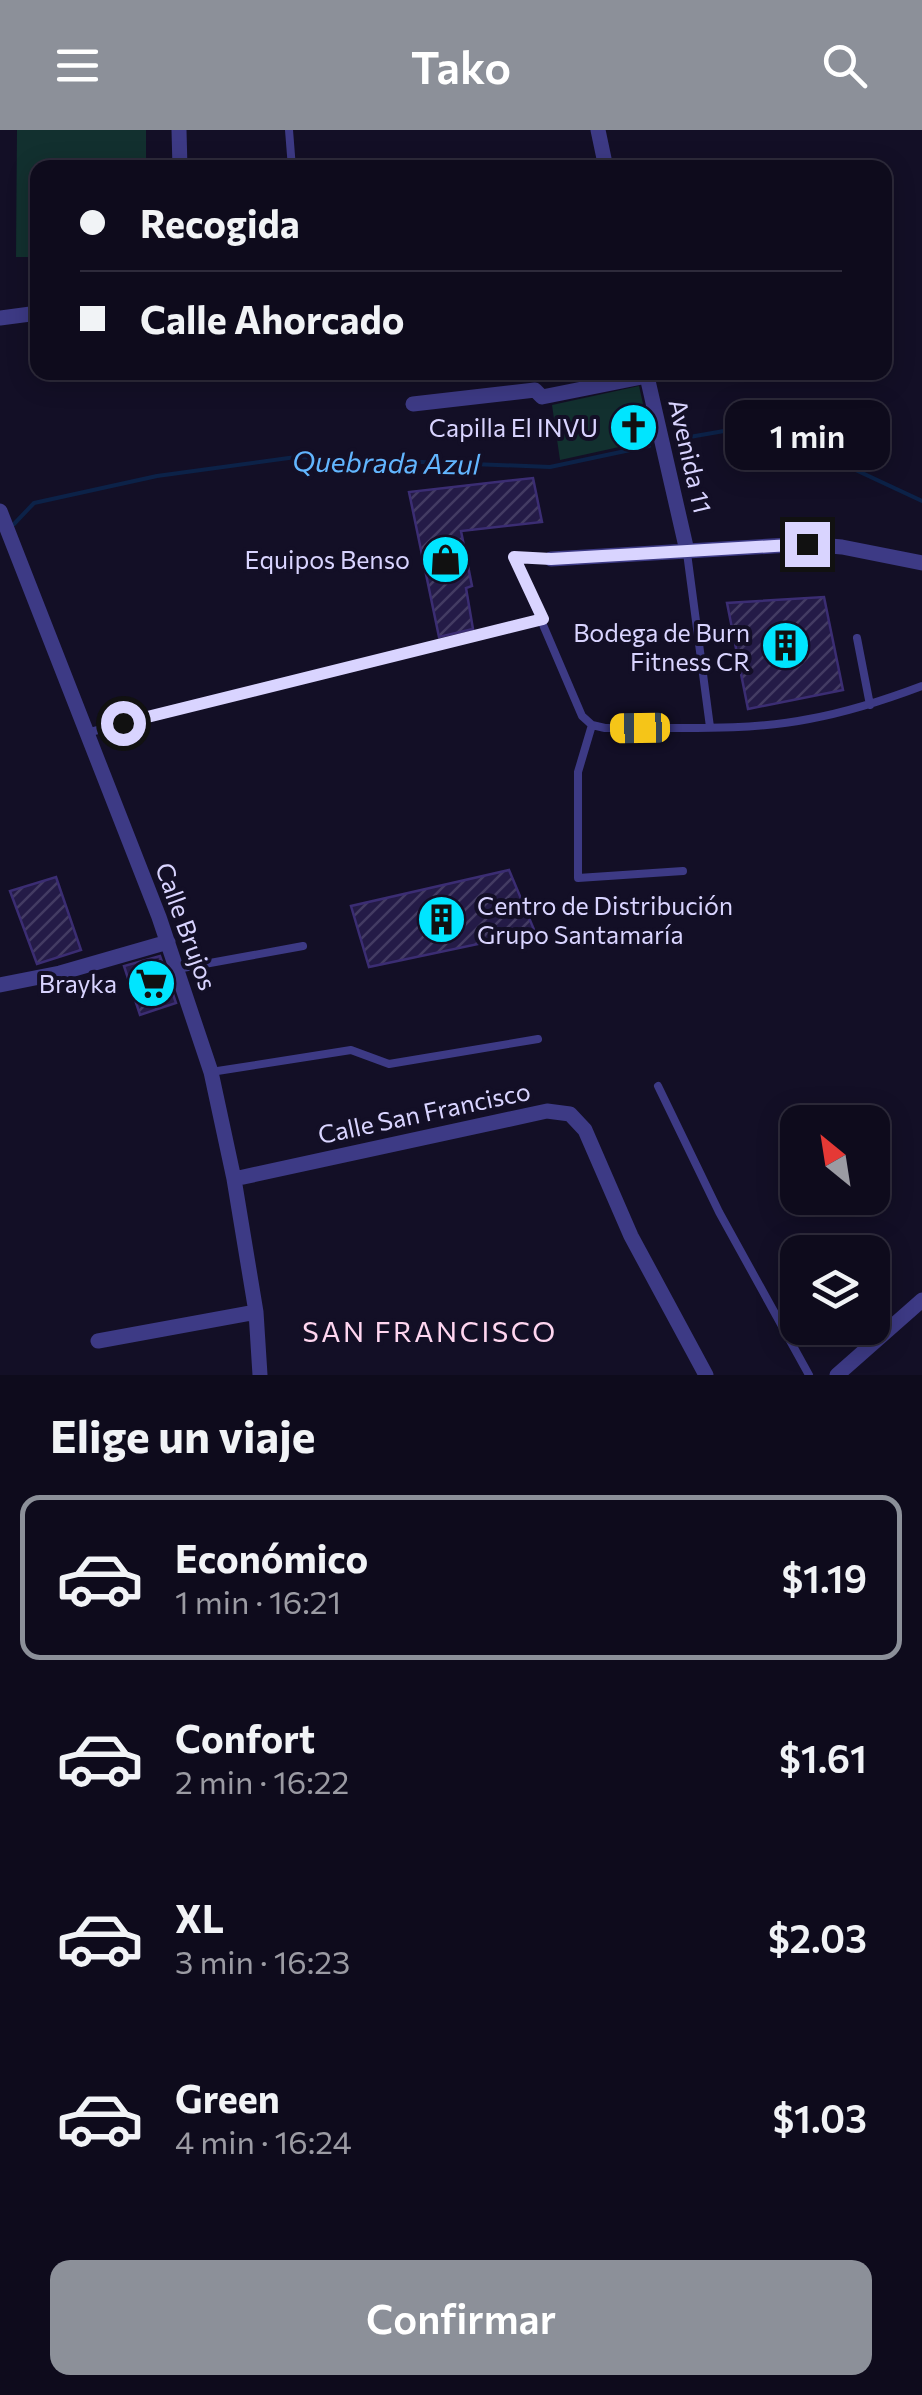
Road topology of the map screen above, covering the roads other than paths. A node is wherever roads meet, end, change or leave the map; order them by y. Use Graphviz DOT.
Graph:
graph roads {
  1 [pos="179,130"];
  2 [pos="289,130"];
  3 [pos="598,130"];
  4 [pos="180,160"];
  5 [pos="291,160"];
  6 [pos="604,160"];
  7 [pos="30,314"];
  8 [pos="0,318"];
  9 [pos="619,380"];
  10 [pos="647,380"];
  11 [pos="414,404"];
  12 [pos="0,511"];
  13 [pos="686,551"];
  14 [pos="551,559"];
  15 [pos="922,563"];
  16 [pos="543,619"];
  17 [pos="857,638"];
  18 [pos="922,686"];
  19 [pos="870,705"];
  20 [pos="592,725"];
  21 [pos="710,726"];
  22 [pos="86,733"];
  23 [pos="684,871"];
  24 [pos="168,942"];
  25 [pos="303,946"];
  26 [pos="176,969"];
  27 [pos="0,985"];
  28 [pos="538,1039"];
  29 [pos="211,1072"];
  30 [pos="658,1086"];
  31 [pos="234,1179"];
  32 [pos="922,1300"];
  33 [pos="256,1312"];
  34 [pos="98,1342"];
  35 [pos="260,1375"];
  36 [pos="706,1375"];
  37 [pos="809,1375"];
  38 [pos="837,1375"];
  1 -- 4 [label="street"];
  2 -- 5 [label="lane"];
  3 -- 6 [label="street"];
  7 -- 8 [label="street"];
  9 -- 11 [label="street"];
  10 -- 13 [label="street, Avenida 11"];
  12 -- 22 [label="street, Calle Brujos"];
  13 -- 14 [label="street"];
  13 -- 15 [label="street"];
  13 -- 21 [label="lane"];
  14 -- 16 [label="lane"];
  16 -- 20 [label="lane"];
  16 -- 22 [label="lane"];
  17 -- 19 [label="lane"];
  18 -- 19 [label="lane"];
  19 -- 21 [label="lane"];
  20 -- 21 [label="lane"];
  20 -- 23 [label="lane"];
  22 -- 24 [label="street, Calle Brujos"];
  24 -- 26 [label="street, Calle Brujos"];
  24 -- 27 [label="street"];
  25 -- 26 [label="lane"];
  26 -- 29 [label="street, Calle Brujos"];
  28 -- 29 [label="lane"];
  29 -- 31 [label="street, Calle Brujos"];
  30 -- 37 [label="lane"];
  31 -- 33 [label="street, Calle Brujos"];
  31 -- 36 [label="street, Calle San Francisco"];
  32 -- 38 [label="street"];
  33 -- 34 [label="street"];
  33 -- 35 [label="street, Calle Brujos"];
}
